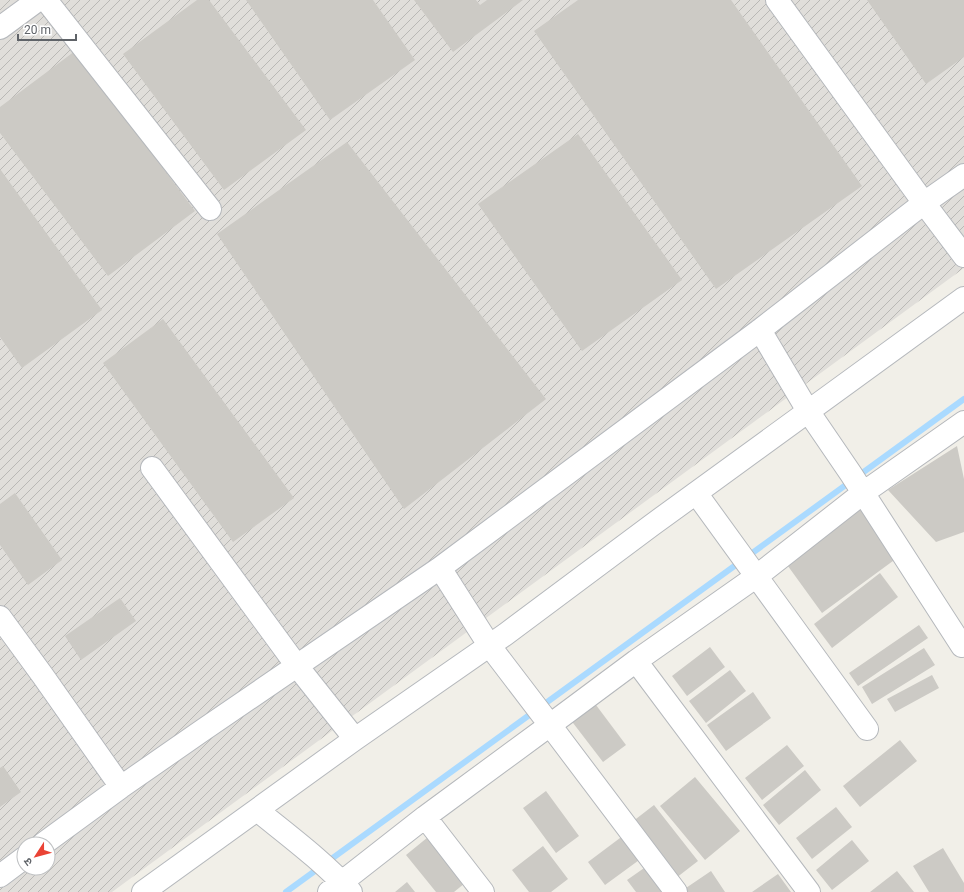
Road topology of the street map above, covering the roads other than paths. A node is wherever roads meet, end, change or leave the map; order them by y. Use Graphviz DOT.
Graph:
graph roads {
  1 [pos="38,0"];
  2 [pos="46,0"];
  3 [pos="777,0"];
  4 [pos="0,28"];
  5 [pos="964,175"];
  6 [pos="924,203"];
  7 [pos="210,209"];
  8 [pos="964,256"];
  9 [pos="964,298"];
  10 [pos="760,330"];
  11 [pos="808,411"];
  12 [pos="964,422"];
  13 [pos="152,468"];
  14 [pos="857,484"];
  15 [pos="696,493"];
  16 [pos="748,563"];
  17 [pos="440,568"];
  18 [pos="0,617"];
  19 [pos="489,645"];
  20 [pos="962,646"];
  21 [pos="636,660"];
  22 [pos="297,666"];
  23 [pos="541,713"];
  24 [pos="867,729"];
  25 [pos="355,739"];
  26 [pos="121,787"];
  27 [pos="257,810"];
  28 [pos="424,817"];
  29 [pos="54,836"];
  30 [pos="16,864"];
  31 [pos="0,876"];
  32 [pos="338,884"];
  33 [pos="144,892"];
  34 [pos="483,892"];
  35 [pos="676,892"];
  36 [pos="809,892"];
  1 -- 4 [label="street"];
  2 -- 7 [label="street"];
  3 -- 6 [label="street"];
  5 -- 6 [label="street"];
  6 -- 8 [label="street"];
  6 -- 10 [label="street"];
  9 -- 11 [label="street"];
  10 -- 11 [label="street"];
  10 -- 17 [label="street"];
  11 -- 14 [label="street"];
  11 -- 15 [label="street"];
  12 -- 14 [label="street"];
  13 -- 22 [label="street"];
  14 -- 16 [label="street"];
  14 -- 20 [label="street"];
  15 -- 16 [label="street"];
  15 -- 19 [label="street"];
  16 -- 21 [label="street"];
  16 -- 24 [label="street"];
  17 -- 19 [label="street"];
  17 -- 22 [label="street"];
  18 -- 26 [label="street"];
  19 -- 23 [label="street"];
  19 -- 25 [label="street"];
  21 -- 23 [label="street"];
  21 -- 36 [label="street"];
  22 -- 25 [label="street"];
  22 -- 26 [label="street"];
  23 -- 28 [label="street"];
  23 -- 35 [label="street"];
  25 -- 27 [label="street"];
  26 -- 29 [label="street"];
  27 -- 32 [label="street"];
  27 -- 33 [label="street"];
  28 -- 32 [label="street"];
  28 -- 34 [label="street"];
  30 -- 31 [label="street"];
}
